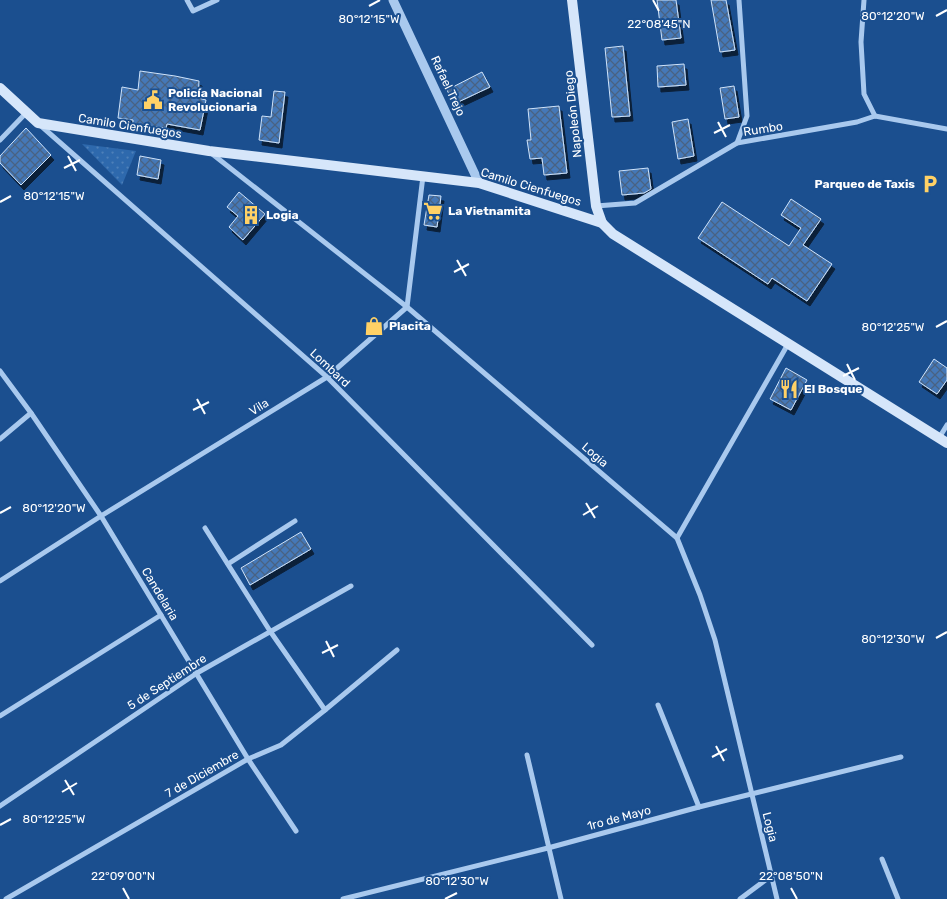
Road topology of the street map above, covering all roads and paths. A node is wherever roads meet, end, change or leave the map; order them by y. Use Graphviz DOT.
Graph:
graph roads {
  1 [pos="187,0"];
  2 [pos="217,0"];
  3 [pos="393,0"];
  4 [pos="572,0"];
  5 [pos="739,0"];
  6 [pos="864,0"];
  7 [pos="0,88"];
  8 [pos="26,113"];
  9 [pos="875,116"];
  10 [pos="38,123"];
  11 [pos="947,129"];
  12 [pos="0,140"];
  13 [pos="737,143"];
  14 [pos="209,152"];
  15 [pos="423,176"];
  16 [pos="479,183"];
  17 [pos="596,206"];
  18 [pos="602,223"];
  19 [pos="407,307"];
  20 [pos="788,344"];
  21 [pos="0,371"];
  22 [pos="327,377"];
  23 [pos="31,413"];
  24 [pos="947,425"];
  25 [pos="0,439"];
  26 [pos="943,441"];
  27 [pos="101,516"];
  28 [pos="295,521"];
  29 [pos="205,528"];
  30 [pos="677,538"];
  31 [pos="228,564"];
  32 [pos="0,581"];
  33 [pos="351,586"];
  34 [pos="161,615"];
  35 [pos="270,631"];
  36 [pos="592,645"];
  37 [pos="397,650"];
  38 [pos="197,673"];
  39 [pos="658,705"];
  40 [pos="325,710"];
  41 [pos="0,716"];
  42 [pos="527,755"];
  43 [pos="901,757"];
  44 [pos="248,759"];
  45 [pos="751,794"];
  46 [pos="0,806"];
  47 [pos="699,806"];
  48 [pos="296,831"];
  49 [pos="548,848"];
  50 [pos="882,859"];
  51 [pos="772,876"];
  52 [pos="6,899"];
  53 [pos="343,899"];
  54 [pos="561,899"];
  55 [pos="740,899"];
  56 [pos="778,899"];
  57 [pos="898,899"];
  1 -- 2 [label="street"];
  3 -- 16 [label="street, Rafael Trejo"];
  4 -- 17 [label="main road, Napoleón Diego"];
  5 -- 13 [label="street"];
  6 -- 9 [label="street"];
  7 -- 8 [label="main road"];
  8 -- 10 [label="main road"];
  8 -- 12 [label="street"];
  9 -- 11 [label="street, Rumbo"];
  9 -- 13 [label="street, Rumbo"];
  10 -- 14 [label="main road, Camilo Cienfuegos"];
  10 -- 22 [label="street, Lombard"];
  13 -- 17 [label="street, Rumbo"];
  14 -- 15 [label="main road, Camilo Cienfuegos"];
  14 -- 19 [label="street, Logia"];
  15 -- 16 [label="main road, Camilo Cienfuegos"];
  15 -- 19 [label="street"];
  16 -- 18 [label="main road, Camilo Cienfuegos"];
  17 -- 18 [label="main road, Napoleón Diego"];
  18 -- 20 [label="main road, Camilo Cienfuegos"];
  19 -- 22 [label="street, Vila"];
  19 -- 30 [label="street, Logia"];
  20 -- 26 [label="main road, Camilo Cienfuegos"];
  20 -- 30 [label="street"];
  21 -- 23 [label="street, Candelaria"];
  22 -- 27 [label="street, Vila"];
  22 -- 36 [label="street, Lombard"];
  23 -- 25 [label="street"];
  23 -- 27 [label="street, Candelaria"];
  24 -- 26 [label="street"];
  27 -- 32 [label="street, Vila"];
  27 -- 34 [label="street, Candelaria"];
  28 -- 31 [label="street"];
  29 -- 31 [label="street"];
  30 -- 45 [label="street, Logia"];
  31 -- 35 [label="street"];
  33 -- 35 [label="street, 5 de Septiembre"];
  34 -- 38 [label="street, Candelaria"];
  34 -- 41 [label="street"];
  35 -- 38 [label="street, 5 de Septiembre"];
  35 -- 40 [label="street"];
  37 -- 40 [label="street, 7 de Diciembre"];
  38 -- 44 [label="street, Candelaria"];
  38 -- 46 [label="street, 5 de Septiembre"];
  39 -- 47 [label="street"];
  40 -- 44 [label="street, 7 de Diciembre"];
  42 -- 49 [label="street"];
  43 -- 45 [label="street, 1ro de Mayo"];
  44 -- 48 [label="street, Candelaria"];
  44 -- 52 [label="street, 7 de Diciembre"];
  45 -- 47 [label="street, 1ro de Mayo"];
  45 -- 51 [label="street, Logia"];
  47 -- 49 [label="street, 1ro de Mayo"];
  49 -- 53 [label="street, 1ro de Mayo"];
  49 -- 54 [label="street"];
  50 -- 57 [label="street"];
  51 -- 55 [label="street"];
  51 -- 56 [label="street, Logia"];
}
